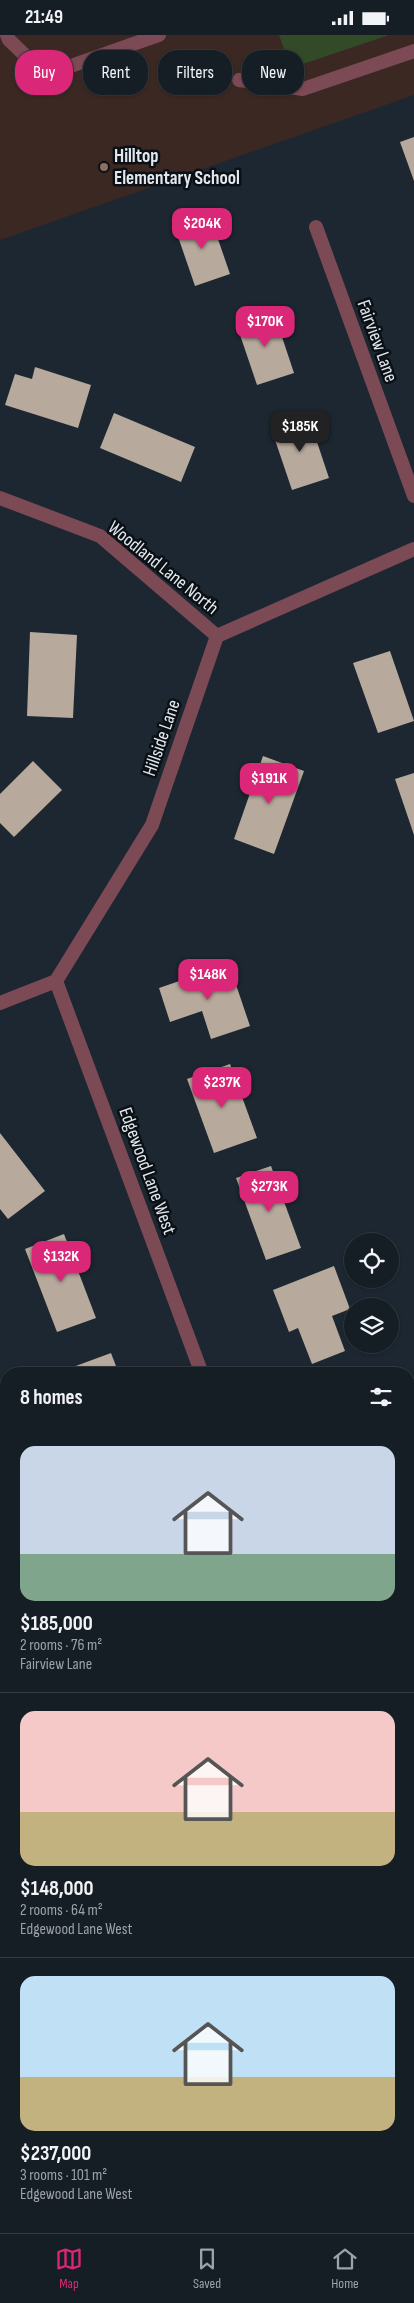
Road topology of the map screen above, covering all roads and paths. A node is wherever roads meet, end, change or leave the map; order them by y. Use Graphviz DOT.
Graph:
graph roads {
  1 [pos="8,35"];
  2 [pos="159,35"];
  3 [pos="414,51"];
  4 [pos="240,80"];
  5 [pos="316,227"];
  6 [pos="414,496"];
  7 [pos="0,499"];
  8 [pos="414,549"];
  9 [pos="217,636"];
  10 [pos="56,981"];
  11 [pos="0,1003"];
  12 [pos="199,1367"];
  1 -- 2 [label="street"];
  3 -- 4 [label="street"];
  5 -- 6 [label="street, Fairview Lane"];
  7 -- 9 [label="street, Woodland Lane North"];
  8 -- 9 [label="street"];
  9 -- 10 [label="street, Hillside Lane"];
  10 -- 11 [label="street"];
  10 -- 12 [label="street, Edgewood Lane West"];
}
